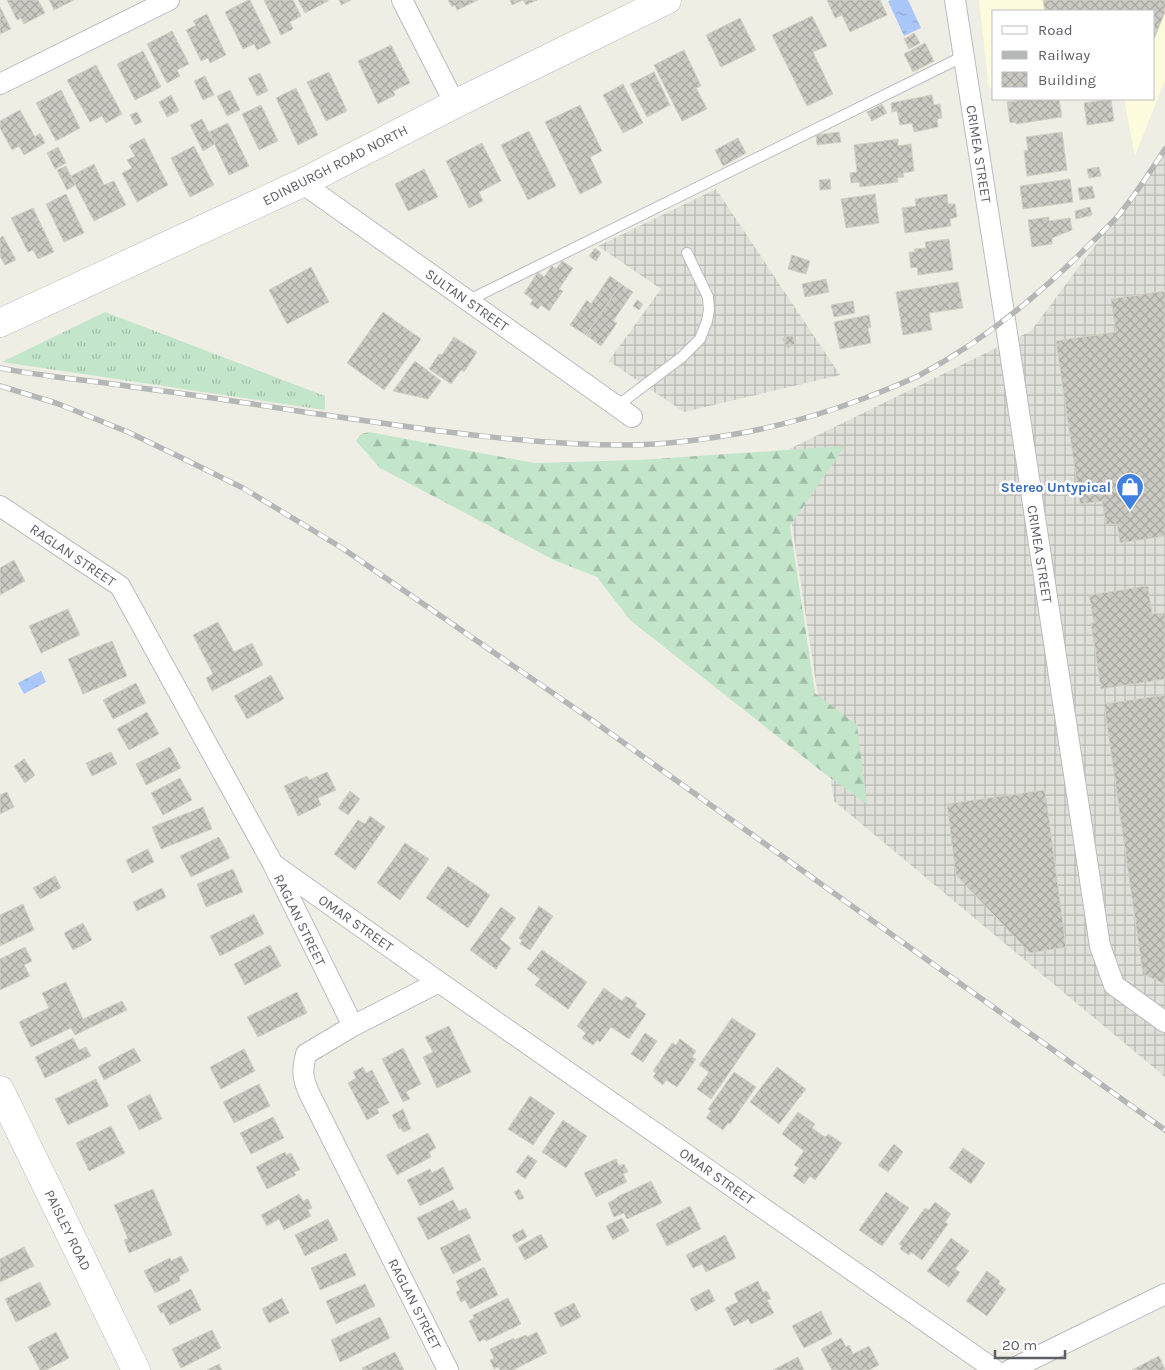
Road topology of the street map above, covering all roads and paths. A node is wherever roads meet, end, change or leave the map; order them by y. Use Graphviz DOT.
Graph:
graph roads {
  1 [pos="169,0"];
  2 [pos="402,0"];
  3 [pos="667,0"];
  4 [pos="955,0"];
  5 [pos="964,56"];
  6 [pos="0,84"];
  7 [pos="455,104"];
  8 [pos="302,183"];
  9 [pos="687,253"];
  10 [pos="467,301"];
  11 [pos="0,323"];
  12 [pos="624,412"];
  13 [pos="0,506"];
  14 [pos="273,864"];
  15 [pos="439,982"];
  16 [pos="1165,1022"];
  17 [pos="353,1026"];
  18 [pos="0,1090"];
  19 [pos="6,1118"];
  20 [pos="1165,1294"];
  21 [pos="136,1370"];
  22 [pos="448,1370"];
  23 [pos="995,1370"];
  24 [pos="1010,1370"];
  1 -- 6 [label="street"];
  2 -- 7 [label="street"];
  3 -- 7 [label="main road, EDINBURGH ROAD NORTH"];
  4 -- 5 [label="street, CRIMEA STREET"];
  5 -- 10 [label="lane"];
  5 -- 16 [label="street, CRIMEA STREET"];
  7 -- 8 [label="main road, EDINBURGH ROAD NORTH"];
  8 -- 10 [label="street, SULTAN STREET"];
  8 -- 11 [label="main road, EDINBURGH ROAD NORTH"];
  9 -- 12 [label="lane"];
  10 -- 12 [label="street, SULTAN STREET"];
  13 -- 14 [label="street, RAGLAN STREET"];
  14 -- 15 [label="street, OMAR STREET"];
  14 -- 17 [label="street, RAGLAN STREET"];
  15 -- 17 [label="street"];
  15 -- 23 [label="street, OMAR STREET"];
  17 -- 22 [label="street, RAGLAN STREET"];
  18 -- 19 [label="main road, PAISLEY ROAD"];
  19 -- 21 [label="main road, PAISLEY ROAD"];
  20 -- 24 [label="street"];
}
